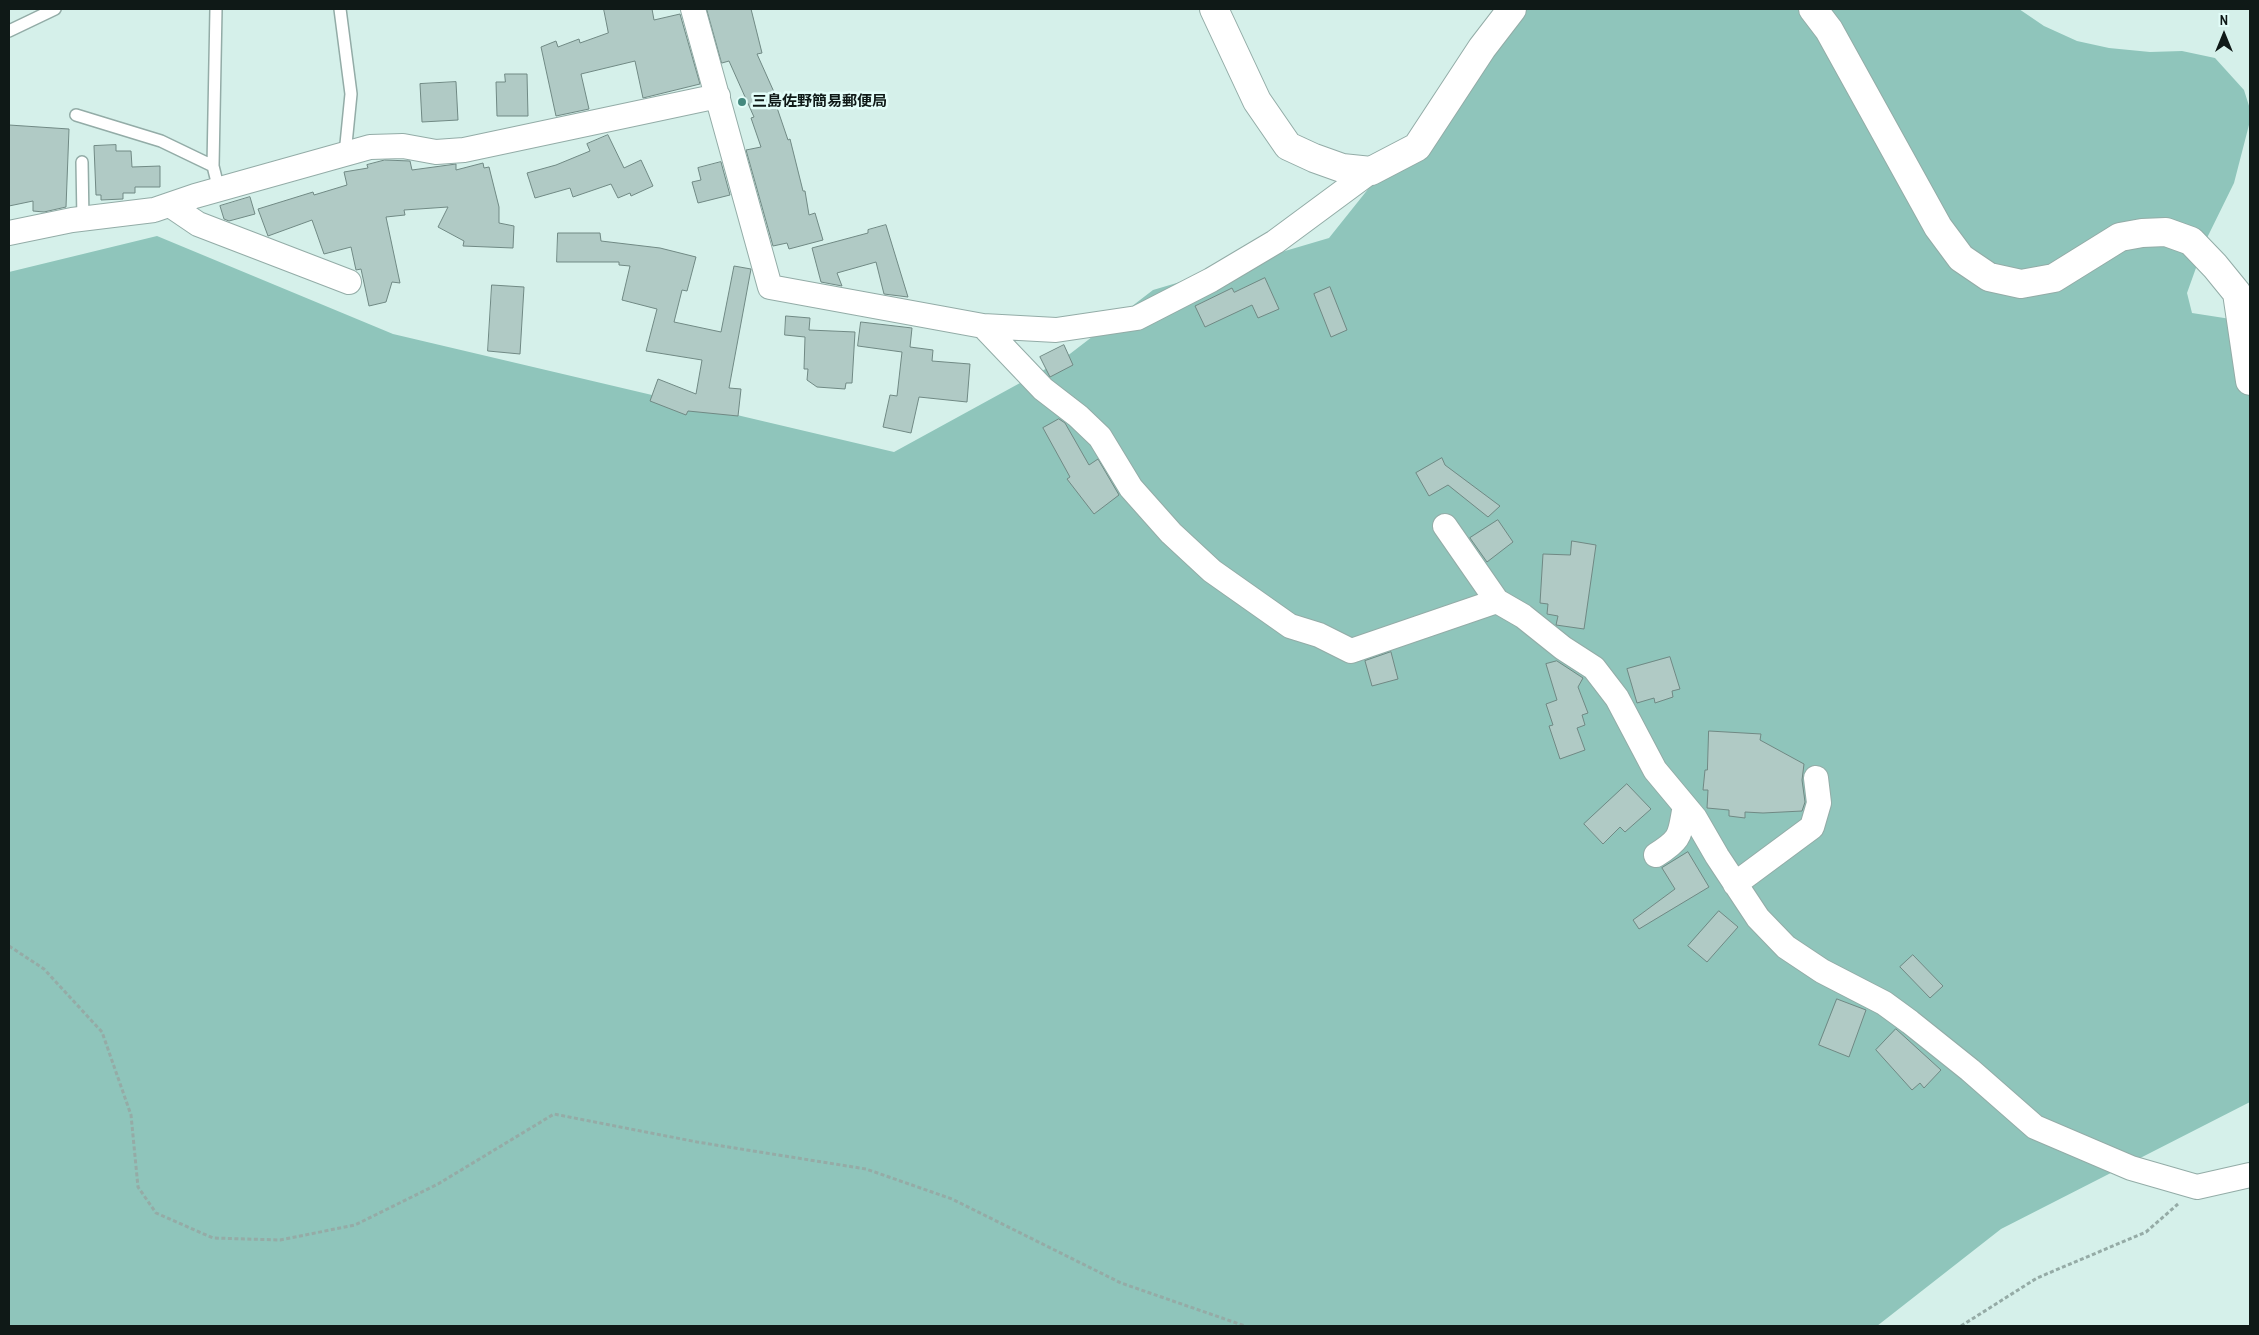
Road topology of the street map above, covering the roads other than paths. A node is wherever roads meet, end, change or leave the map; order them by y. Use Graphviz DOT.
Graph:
graph roads {
  1 [pos="55,9"];
  2 [pos="216,9"];
  3 [pos="340,9"];
  4 [pos="693,9"];
  5 [pos="1214,9"];
  6 [pos="1512,9"];
  7 [pos="1813,9"];
  8 [pos="9,31"];
  9 [pos="718,96"];
  10 [pos="76,115"];
  11 [pos="345,154"];
  12 [pos="82,162"];
  13 [pos="213,166"];
  14 [pos="1371,171"];
  15 [pos="219,190"];
  16 [pos="170,205"];
  17 [pos="83,220"];
  18 [pos="9,233"];
  19 [pos="349,282"];
  20 [pos="983,326"];
  21 [pos="2250,381"];
  22 [pos="1445,526"];
  23 [pos="1497,601"];
  24 [pos="1816,778"];
  25 [pos="1685,806"];
  26 [pos="1656,855"];
  27 [pos="1735,884"];
  28 [pos="2250,1175"];
  1 -- 8 [label="lane"];
  2 -- 13 [label="lane"];
  3 -- 11 [label="lane"];
  4 -- 9 [label="street"];
  5 -- 14 [label="street"];
  6 -- 14 [label="street"];
  7 -- 21 [label="street"];
  9 -- 11 [label="street"];
  9 -- 20 [label="street"];
  10 -- 13 [label="lane"];
  11 -- 15 [label="street"];
  12 -- 17 [label="lane"];
  13 -- 15 [label="lane"];
  14 -- 20 [label="street"];
  15 -- 16 [label="street"];
  16 -- 17 [label="street"];
  16 -- 19 [label="street"];
  17 -- 18 [label="street"];
  20 -- 23 [label="street"];
  22 -- 23 [label="street"];
  23 -- 25 [label="street"];
  24 -- 27 [label="street"];
  25 -- 26 [label="street"];
  25 -- 27 [label="street"];
  27 -- 28 [label="street"];
}
